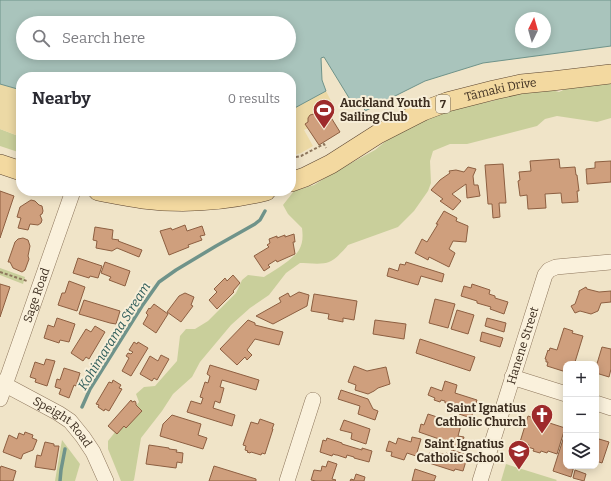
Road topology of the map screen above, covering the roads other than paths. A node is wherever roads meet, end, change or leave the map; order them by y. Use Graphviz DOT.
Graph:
graph roads {
  1 [pos="611,74"];
  2 [pos="0,164"];
  3 [pos="16,169"];
  4 [pos="296,180"];
  5 [pos="71,196"];
  6 [pos="127,196"];
  7 [pos="248,196"];
  8 [pos="611,262"];
  9 [pos="512,377"];
  10 [pos="3,383"];
  11 [pos="563,393"];
  12 [pos="0,399"];
  13 [pos="313,400"];
  14 [pos="599,404"];
  15 [pos="611,408"];
  16 [pos="106,481"];
  17 [pos="287,481"];
  18 [pos="480,481"];
  1 -- 4 [label="main road, Tāmaki Drive / 7"];
  2 -- 3 [label="main road"];
  5 -- 10 [label="street, Sage Road"];
  6 -- 7 [label="main road"];
  8 -- 9 [label="street, Hanene Street"];
  9 -- 11 [label="street"];
  9 -- 18 [label="street, Hanene Street"];
  10 -- 12 [label="street, Sage Road"];
  10 -- 16 [label="street, Speight Road"];
  13 -- 17 [label="street"];
  14 -- 15 [label="street"];
}
